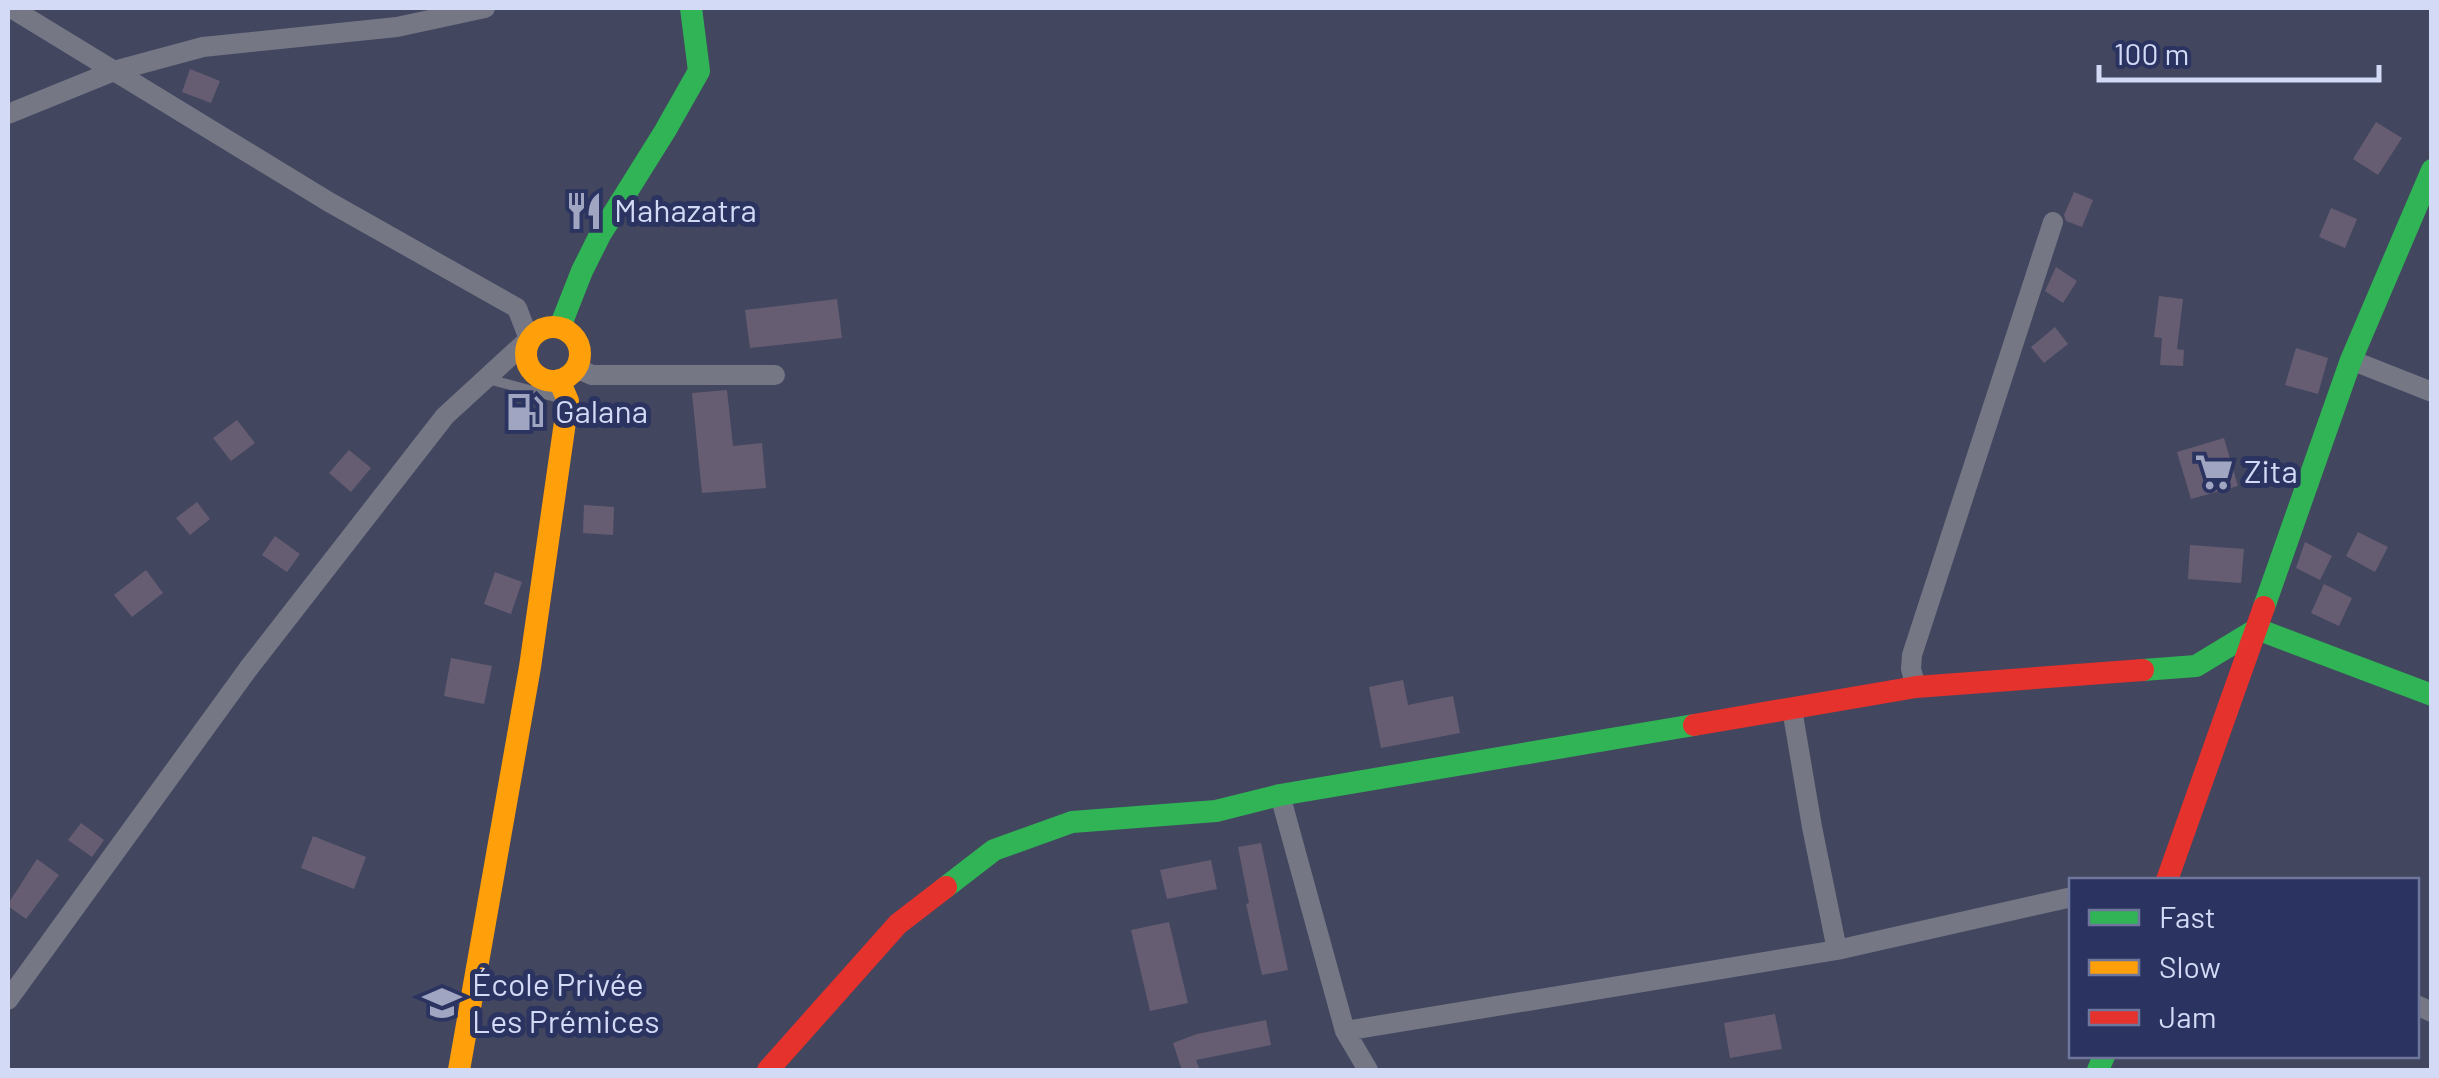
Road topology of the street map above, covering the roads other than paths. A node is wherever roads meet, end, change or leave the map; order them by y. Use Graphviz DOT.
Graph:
graph roads {
  1 [pos="12,8"];
  2 [pos="485,8"];
  3 [pos="692,8"];
  4 [pos="114,71"];
  5 [pos="8,114"];
  6 [pos="2432,170"];
  7 [pos="2052,222"];
  8 [pos="560,327"];
  9 [pos="529,339"];
  10 [pos="2350,360"];
  11 [pos="775,375"];
  12 [pos="487,379"];
  13 [pos="568,383"];
  14 [pos="2432,392"];
  15 [pos="2257,629"];
  16 [pos="1916,687"];
  17 [pos="2432,695"];
  18 [pos="1792,709"];
  19 [pos="1280,795"];
  20 [pos="2168,878"];
  21 [pos="2069,898"];
  22 [pos="1837,950"];
  23 [pos="8,1000"];
  24 [pos="1345,1030"];
  25 [pos="459,1070"];
  26 [pos="768,1070"];
  27 [pos="1368,1070"];
  1 -- 4 [label="street"];
  2 -- 4 [label="street"];
  3 -- 8 [label="street"];
  4 -- 5 [label="street"];
  4 -- 9 [label="street"];
  6 -- 10 [label="street"];
  7 -- 16 [label="street"];
  8 -- 9 [label="street"];
  8 -- 13 [label="street"];
  9 -- 12 [label="street"];
  9 -- 13 [label="street"];
  10 -- 14 [label="street"];
  10 -- 15 [label="street"];
  11 -- 13 [label="street"];
  12 -- 13 [label="lane"];
  12 -- 23 [label="street"];
  13 -- 25 [label="street"];
  15 -- 16 [label="street"];
  15 -- 17 [label="street"];
  15 -- 20 [label="street"];
  16 -- 18 [label="street"];
  18 -- 19 [label="street"];
  18 -- 22 [label="street"];
  19 -- 24 [label="street"];
  19 -- 26 [label="street"];
  21 -- 22 [label="street"];
  22 -- 24 [label="street"];
  24 -- 27 [label="street"];
}
